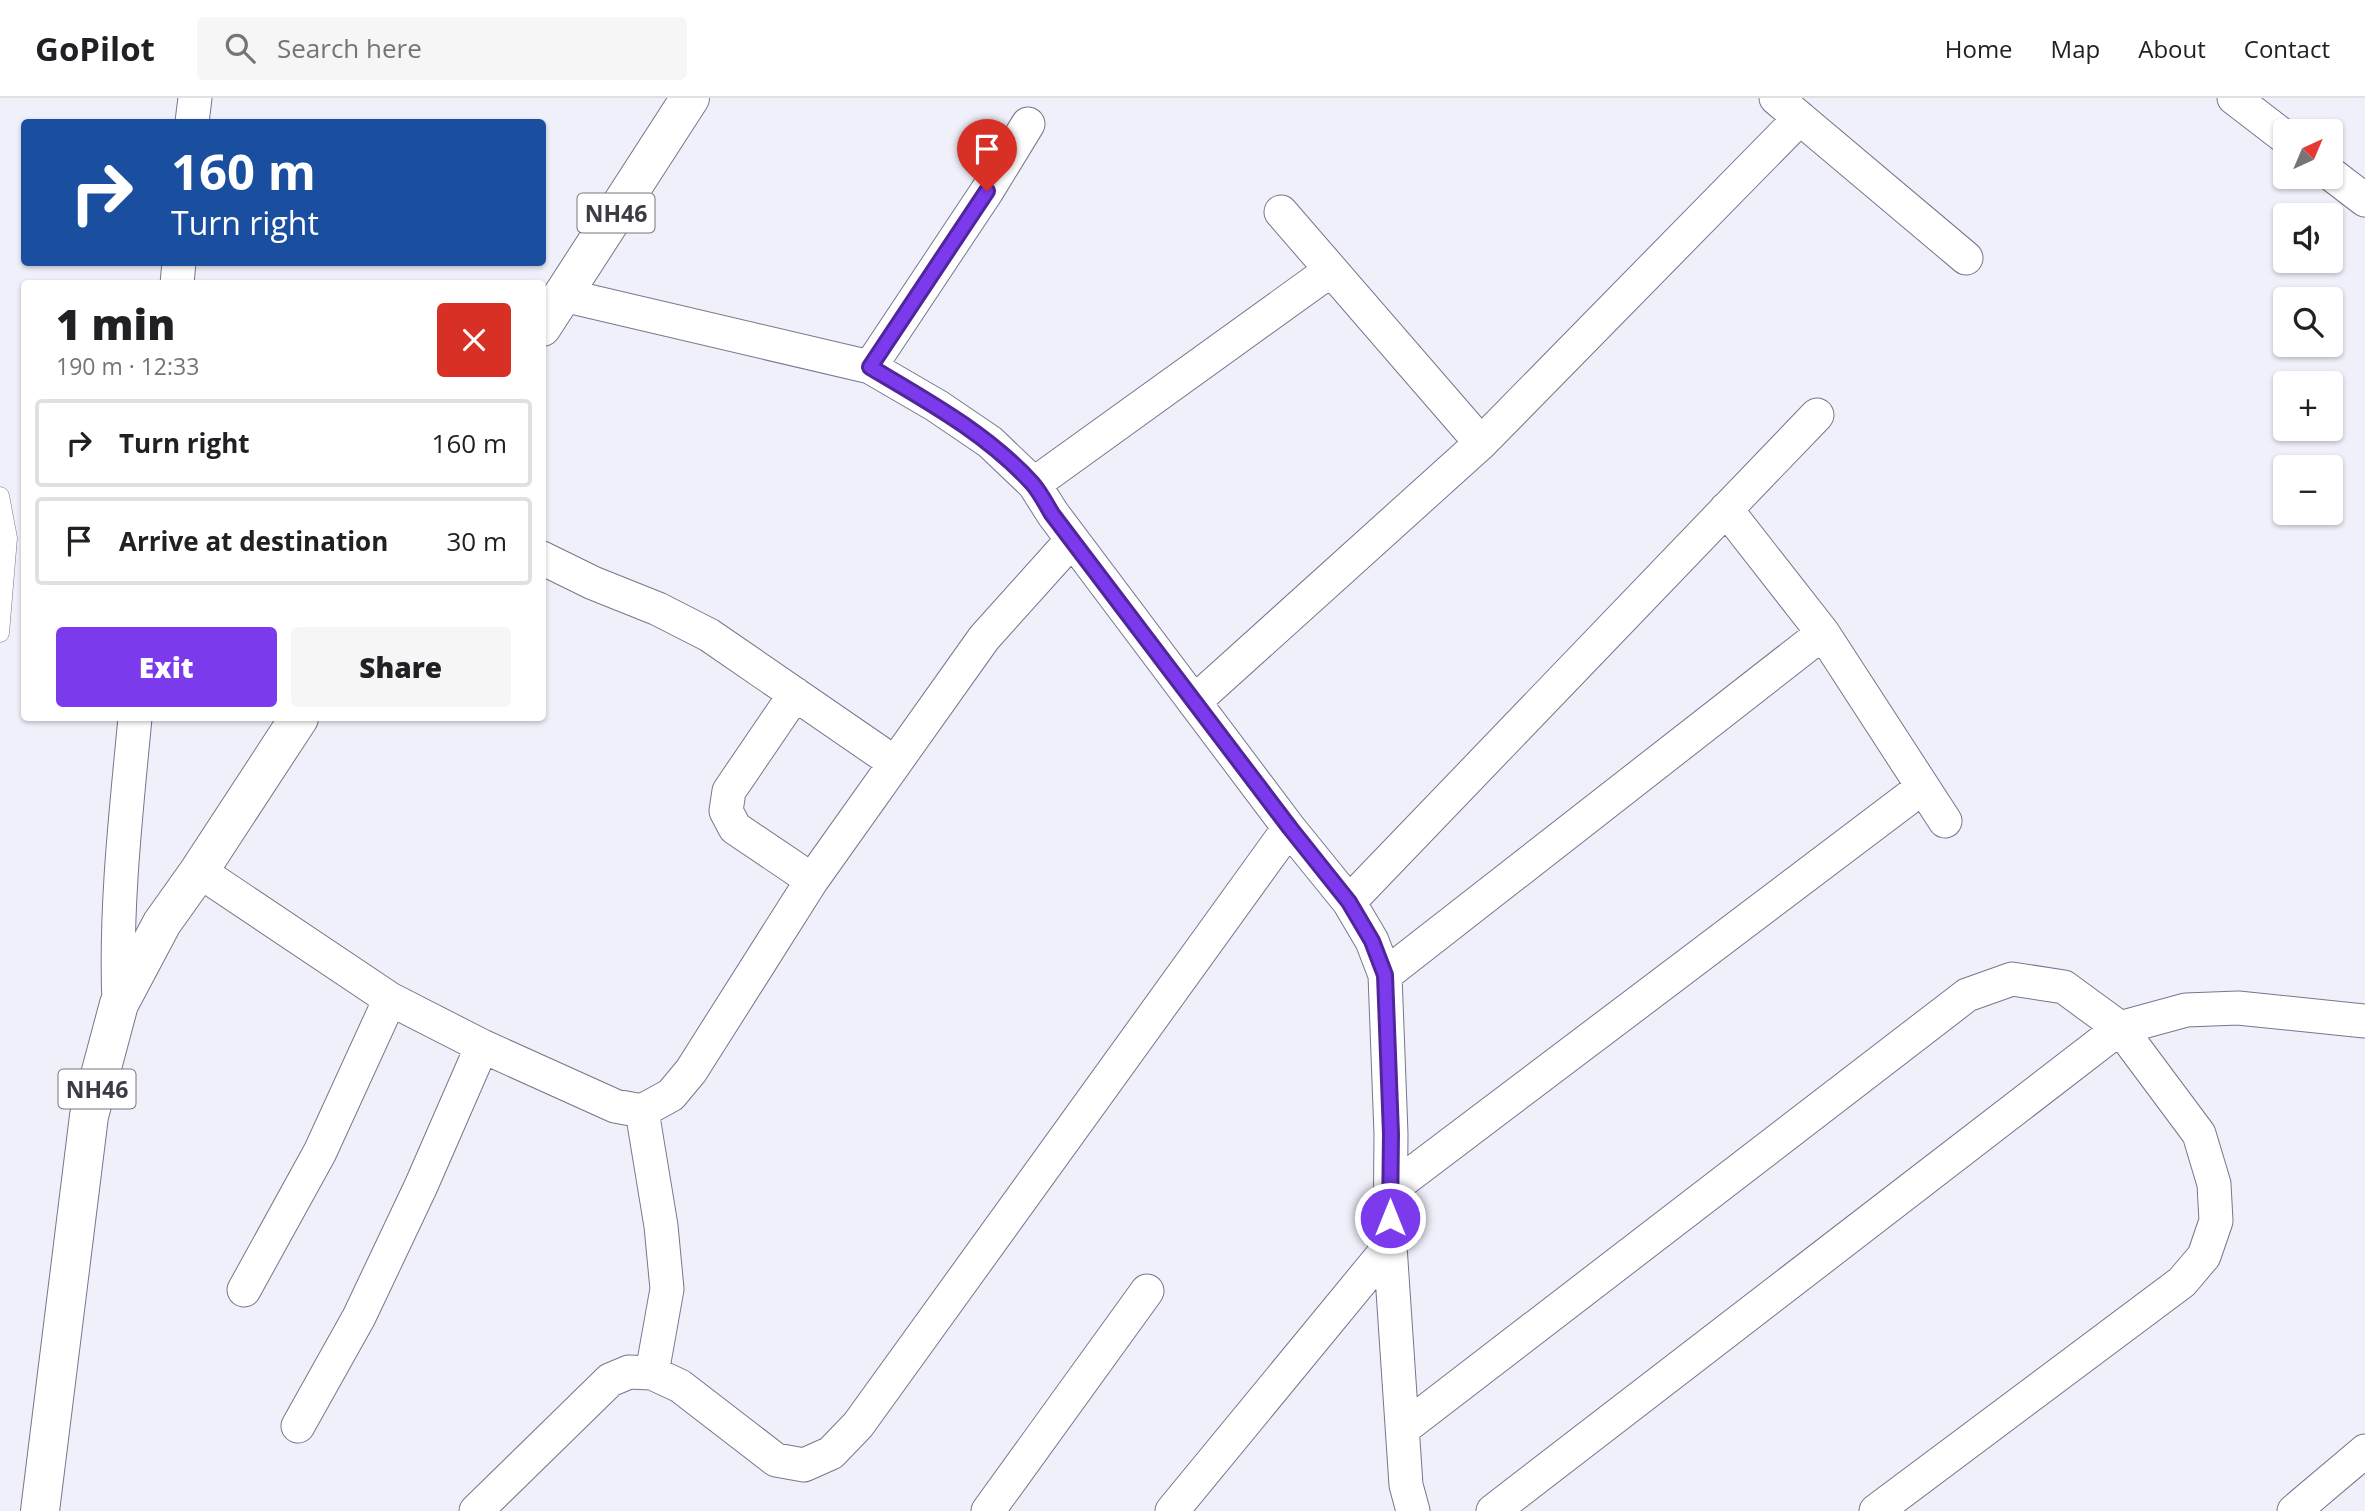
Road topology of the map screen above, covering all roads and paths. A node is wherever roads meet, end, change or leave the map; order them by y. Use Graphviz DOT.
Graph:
graph roads {
  1 [pos="195,98"];
  2 [pos="690,98"];
  3 [pos="2234,98"];
  4 [pos="1788,108"];
  5 [pos="192,119"];
  6 [pos="1028,124"];
  7 [pos="2273,128"];
  8 [pos="2343,183"];
  9 [pos="2365,200"];
  10 [pos="1281,212"];
  11 [pos="1966,258"];
  12 [pos="1331,270"];
  13 [pos="563,295"];
  14 [pos="546,321"];
  15 [pos="870,367"];
  16 [pos="1817,415"];
  17 [pos="1481,443"];
  18 [pos="1034,484"];
  19 [pos="0,496"];
  20 [pos="1726,509"];
  21 [pos="1072,540"];
  22 [pos="546,560"];
  23 [pos="0,633"];
  24 [pos="1823,633"];
  25 [pos="795,694"];
  26 [pos="1194,702"];
  27 [pos="135,721"];
  28 [pos="297,721"];
  29 [pos="895,763"];
  30 [pos="1923,787"];
  31 [pos="1945,821"];
  32 [pos="1290,828"];
  33 [pos="199,871"];
  34 [pos="812,880"];
  35 [pos="1349,902"];
  36 [pos="1385,975"];
  37 [pos="390,999"];
  38 [pos="119,1004"];
  39 [pos="2365,1021"];
  40 [pos="2120,1028"];
  41 [pos="482,1046"];
  42 [pos="642,1111"];
  43 [pos="1390,1190"];
  44 [pos="1390,1246"];
  45 [pos="244,1290"];
  46 [pos="1147,1291"];
  47 [pos="652,1373"];
  48 [pos="298,1426"];
  49 [pos="1404,1428"];
  50 [pos="2365,1451"];
  51 [pos="40,1511"];
  52 [pos="476,1511"];
  53 [pos="988,1511"];
  54 [pos="1172,1511"];
  55 [pos="1413,1511"];
  56 [pos="1493,1511"];
  57 [pos="1876,1511"];
  58 [pos="2294,1511"];
  1 -- 5 [label="street"];
  2 -- 13 [label="highway, NH46"];
  3 -- 7 [label="street"];
  4 -- 11 [label="street"];
  4 -- 17 [label="street"];
  6 -- 15 [label="street"];
  8 -- 9 [label="street"];
  10 -- 12 [label="street"];
  12 -- 17 [label="street"];
  12 -- 18 [label="street"];
  13 -- 14 [label="highway, NH46"];
  13 -- 15 [label="street"];
  15 -- 18 [label="street"];
  16 -- 20 [label="street"];
  17 -- 26 [label="street"];
  18 -- 21 [label="street"];
  19 -- 23 [label="lane"];
  20 -- 24 [label="street"];
  20 -- 35 [label="street"];
  21 -- 26 [label="street"];
  21 -- 29 [label="street"];
  22 -- 25 [label="street"];
  24 -- 30 [label="street"];
  24 -- 36 [label="street"];
  25 -- 29 [label="street"];
  25 -- 34 [label="street"];
  26 -- 32 [label="street"];
  27 -- 38 [label="street"];
  28 -- 33 [label="highway, NH46"];
  29 -- 34 [label="street"];
  30 -- 31 [label="street"];
  30 -- 43 [label="street"];
  32 -- 35 [label="street"];
  32 -- 47 [label="street"];
  33 -- 37 [label="street"];
  33 -- 38 [label="highway, NH46"];
  34 -- 42 [label="street"];
  35 -- 36 [label="street"];
  36 -- 43 [label="street"];
  37 -- 41 [label="street"];
  37 -- 45 [label="street"];
  38 -- 51 [label="highway, NH46"];
  39 -- 40 [label="street"];
  40 -- 49 [label="street"];
  40 -- 56 [label="street"];
  40 -- 57 [label="street"];
  41 -- 42 [label="street"];
  41 -- 48 [label="street"];
  42 -- 47 [label="street"];
  43 -- 44 [label="street"];
  44 -- 49 [label="street"];
  44 -- 54 [label="street"];
  46 -- 53 [label="street"];
  47 -- 52 [label="street"];
  49 -- 55 [label="street"];
  50 -- 58 [label="street"];
}
